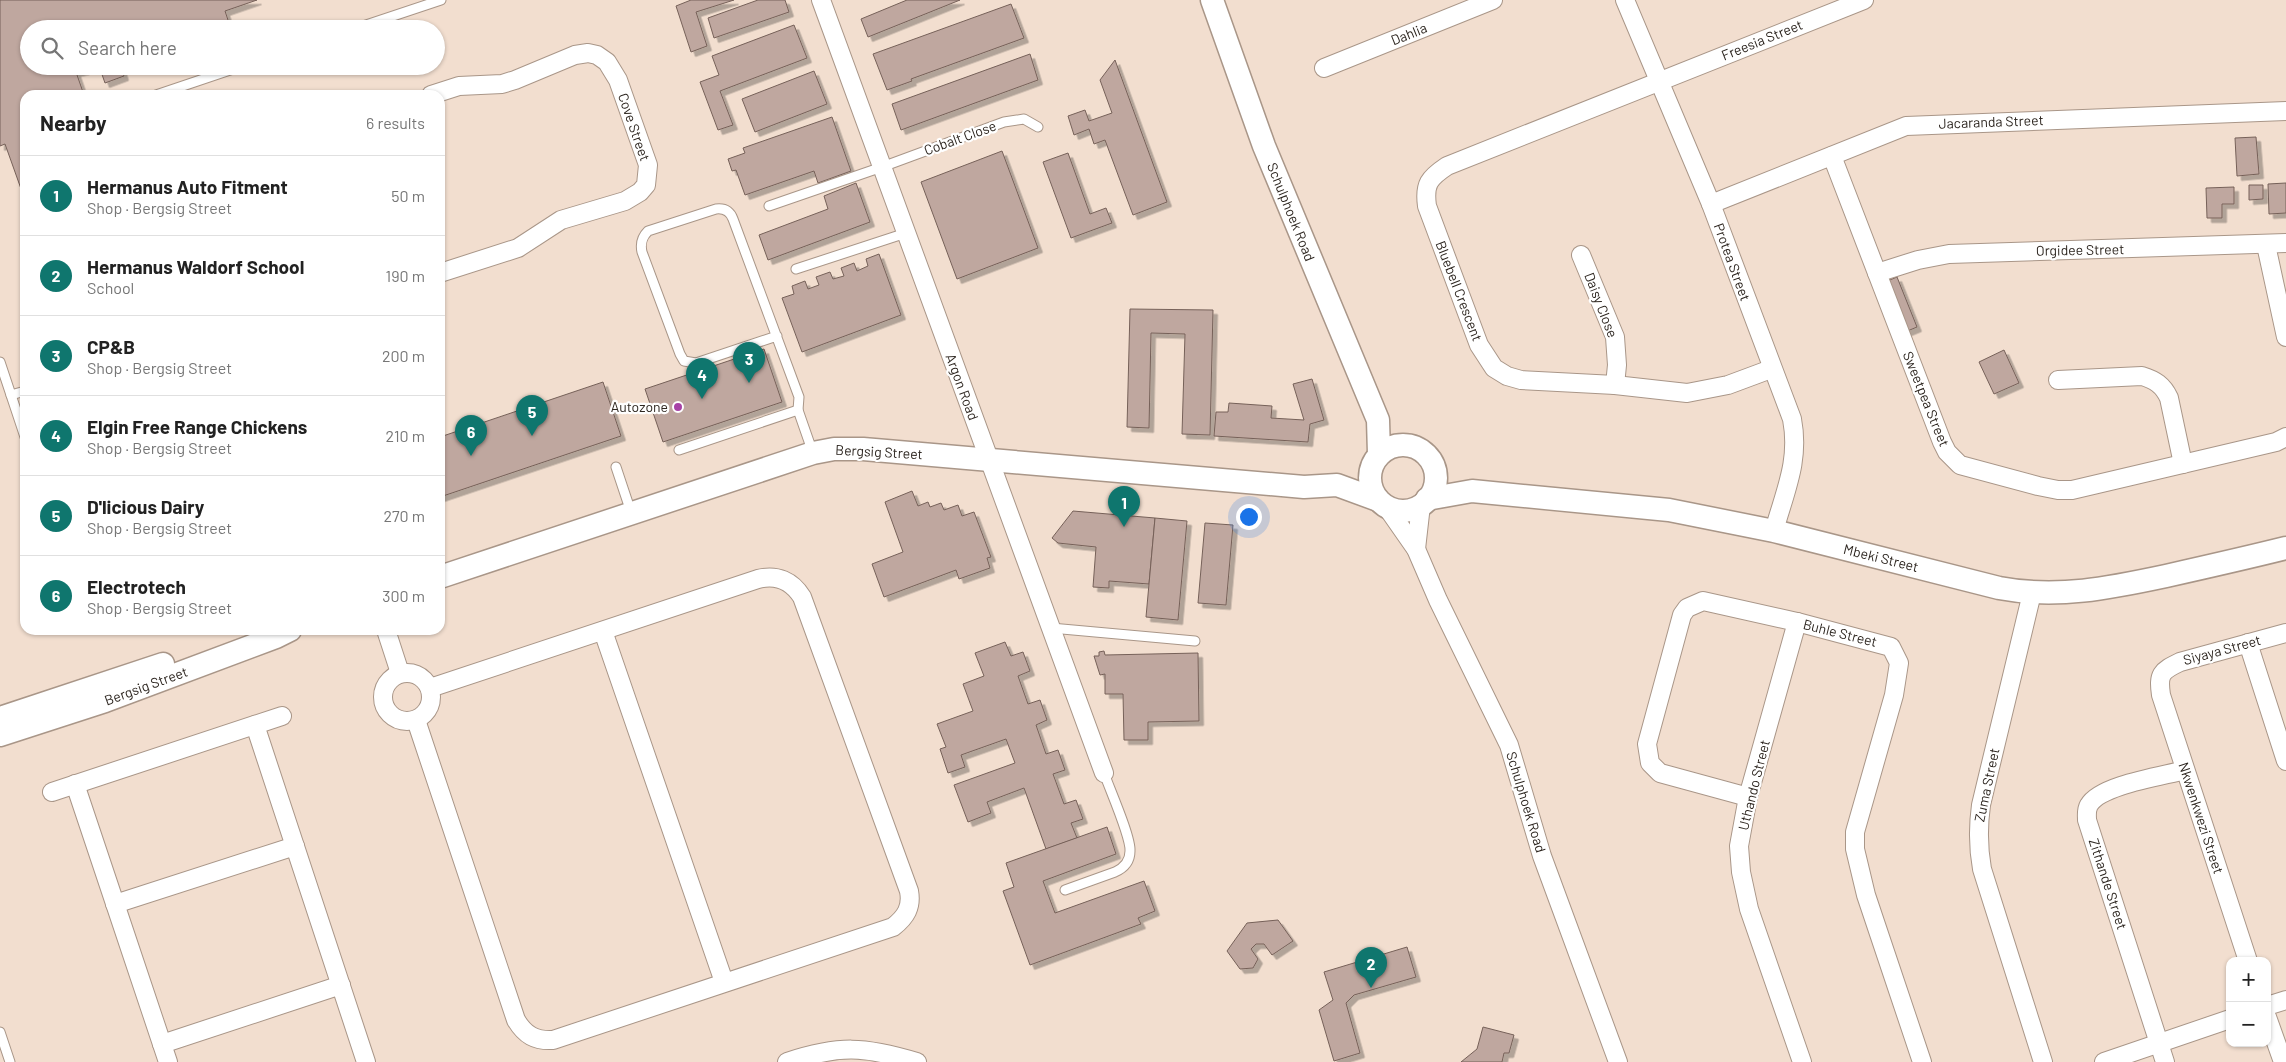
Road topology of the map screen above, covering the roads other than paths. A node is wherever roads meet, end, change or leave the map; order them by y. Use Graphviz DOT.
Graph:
graph roads {
  1 [pos="441,0"];
  2 [pos="821,0"];
  3 [pos="1212,0"];
  4 [pos="1493,0"];
  5 [pos="1625,0"];
  6 [pos="1864,0"];
  7 [pos="381,20"];
  8 [pos="1324,68"];
  9 [pos="215,75"];
  10 [pos="1660,81"];
  11 [pos="171,90"];
  12 [pos="445,90"];
  13 [pos="2286,111"];
  14 [pos="1038,127"];
  15 [pos="1832,156"];
  16 [pos="882,167"];
  17 [pos="1711,204"];
  18 [pos="769,206"];
  19 [pos="906,232"];
  20 [pos="2286,243"];
  21 [pos="2266,245"];
  22 [pos="1582,255"];
  23 [pos="796,270"];
  24 [pos="445,271"];
  25 [pos="1877,273"];
  26 [pos="777,336"];
  27 [pos="2286,336"];
  28 [pos="0,362"];
  29 [pos="1771,369"];
  30 [pos="2058,380"];
  31 [pos="1615,385"];
  32 [pos="20,392"];
  33 [pos="11,395"];
  34 [pos="798,410"];
  35 [pos="1378,420"];
  36 [pos="20,422"];
  37 [pos="2286,437"];
  38 [pos="1405,445"];
  39 [pos="679,450"];
  40 [pos="813,452"];
  41 [pos="989,459"];
  42 [pos="1376,459"];
  43 [pos="2183,464"];
  44 [pos="1434,466"];
  45 [pos="616,467"];
  46 [pos="1337,485"];
  47 [pos="1472,491"];
  48 [pos="1424,502"];
  49 [pos="1382,503"];
  50 [pos="631,514"];
  51 [pos="1774,531"];
  52 [pos="2286,548"];
  53 [pos="1416,550"];
  54 [pos="445,575"];
  55 [pos="2032,593"];
  56 [pos="1797,622"];
  57 [pos="1051,628"];
  58 [pos="602,631"];
  59 [pos="2286,633"];
  60 [pos="267,635"];
  61 [pos="270,635"];
  62 [pos="388,635"];
  63 [pos="1196,641"];
  64 [pos="2248,643"];
  65 [pos="400,673"];
  66 [pos="2161,674"];
  67 [pos="430,688"];
  68 [pos="282,716"];
  69 [pos="0,718"];
  70 [pos="416,720"];
  71 [pos="255,725"];
  72 [pos="0,736"];
  73 [pos="2286,760"];
  74 [pos="2185,770"];
  75 [pos="1104,773"];
  76 [pos="76,784"];
  77 [pos="52,792"];
  78 [pos="1748,797"];
  79 [pos="295,846"];
  80 [pos="1065,890"];
  81 [pos="115,904"];
  82 [pos="2247,957"];
  83 [pos="724,982"];
  84 [pos="341,985"];
  85 [pos="2286,1000"];
  86 [pos="2271,1005"];
  87 [pos="2226,1020"];
  88 [pos="2271,1028"];
  89 [pos="0,1032"];
  90 [pos="162,1044"];
  91 [pos="2158,1044"];
  92 [pos="10,1062"];
  93 [pos="168,1062"];
  94 [pos="366,1062"];
  95 [pos="787,1062"];
  96 [pos="916,1062"];
  97 [pos="1618,1062"];
  98 [pos="1802,1062"];
  99 [pos="1922,1062"];
  100 [pos="2043,1062"];
  101 [pos="2104,1062"];
  102 [pos="2165,1062"];
  103 [pos="2283,1062"];
  1 -- 7 [label="lane"];
  2 -- 16 [label="street, Argon Road"];
  3 -- 35 [label="street, Schulphoek Road"];
  4 -- 8 [label="street, Dahlia"];
  5 -- 10 [label="street, Protea Street"];
  6 -- 10 [label="street, Freesia Street"];
  9 -- 11 [label="lane"];
  10 -- 17 [label="street, Protea Street"];
  10 -- 31 [label="street, Bluebell Crescent"];
  12 -- 24 [label="street, Cove Street"];
  13 -- 15 [label="street, Jacaranda Street"];
  14 -- 16 [label="lane, Cobalt Close"];
  15 -- 17 [label="street, Jacaranda Street"];
  15 -- 25 [label="street, Sweetpea Street"];
  16 -- 18 [label="lane, Cobalt Close"];
  16 -- 19 [label="street, Argon Road"];
  17 -- 29 [label="street, Protea Street"];
  19 -- 23 [label="lane"];
  19 -- 41 [label="street, Argon Road"];
  20 -- 21 [label="street, Orgidee Street"];
  21 -- 25 [label="street, Orgidee Street"];
  21 -- 27 [label="street"];
  22 -- 31 [label="street, Daisy Close"];
  25 -- 43 [label="street, Sweetpea Street"];
  26 -- 26 [label="lane"];
  26 -- 34 [label="lane"];
  28 -- 33 [label="lane"];
  29 -- 31 [label="street, Bluebell Crescent"];
  29 -- 51 [label="street, Protea Street"];
  30 -- 43 [label="street"];
  32 -- 33 [label="lane"];
  33 -- 36 [label="lane"];
  34 -- 39 [label="lane"];
  34 -- 40 [label="lane"];
  35 -- 38 [label="street, Schulphoek Road"];
  35 -- 42 [label="street, Schulphoek Road"];
  37 -- 43 [label="street, Sweetpea Street"];
  38 -- 42 [label="street"];
  38 -- 44 [label="street"];
  40 -- 41 [label="street, Bergsig Street"];
  40 -- 50 [label="street, Bergsig Street"];
  41 -- 46 [label="street, Bergsig Street"];
  41 -- 57 [label="street, Argon Road"];
  42 -- 46 [label="street, Bergsig Street"];
  42 -- 49 [label="street"];
  44 -- 47 [label="street, Mbeki Street"];
  44 -- 48 [label="street"];
  45 -- 50 [label="lane"];
  46 -- 49 [label="street, Bergsig Street"];
  47 -- 48 [label="street, Mbeki Street"];
  47 -- 51 [label="street, Mbeki Street"];
  48 -- 49 [label="street"];
  48 -- 53 [label="street"];
  49 -- 53 [label="street, Schulphoek Road"];
  50 -- 54 [label="street, Bergsig Street"];
  51 -- 55 [label="street, Mbeki Street"];
  52 -- 55 [label="street, Mbeki Street"];
  53 -- 97 [label="street, Schulphoek Road"];
  55 -- 100 [label="street, Zuma Street"];
  56 -- 78 [label="street, Uthando Street"];
  56 -- 78 [label="street, Buhle Street"];
  56 -- 99 [label="street, Buhle Street"];
  57 -- 63 [label="lane"];
  57 -- 75 [label="street, Argon Road"];
  58 -- 67 [label="street"];
  58 -- 83 [label="street"];
  58 -- 83 [label="street"];
  59 -- 64 [label="street, Siyaya Street"];
  60 -- 69 [label="street, Bergsig Street"];
  61 -- 72 [label="street, Bergsig Street"];
  62 -- 65 [label="street"];
  64 -- 66 [label="street, Siyaya Street"];
  64 -- 73 [label="street"];
  65 -- 67 [label="street"];
  65 -- 70 [label="street"];
  66 -- 74 [label="street, Nkwenkwezi Street"];
  67 -- 70 [label="street"];
  68 -- 71 [label="street"];
  70 -- 83 [label="street"];
  71 -- 76 [label="street"];
  71 -- 79 [label="street"];
  74 -- 82 [label="street, Nkwenkwezi Street"];
  74 -- 91 [label="street, Zithande Street"];
  75 -- 80 [label="lane"];
  76 -- 77 [label="street"];
  76 -- 81 [label="street"];
  78 -- 98 [label="street, Uthando Street"];
  79 -- 81 [label="street"];
  79 -- 84 [label="street"];
  81 -- 90 [label="street"];
  84 -- 90 [label="street"];
  84 -- 94 [label="street"];
  85 -- 86 [label="street"];
  87 -- 91 [label="street"];
  88 -- 103 [label="street"];
  89 -- 92 [label="lane"];
  90 -- 93 [label="street"];
  91 -- 101 [label="street"];
  91 -- 102 [label="street, Zithande Street"];
  95 -- 96 [label="street"];
}
